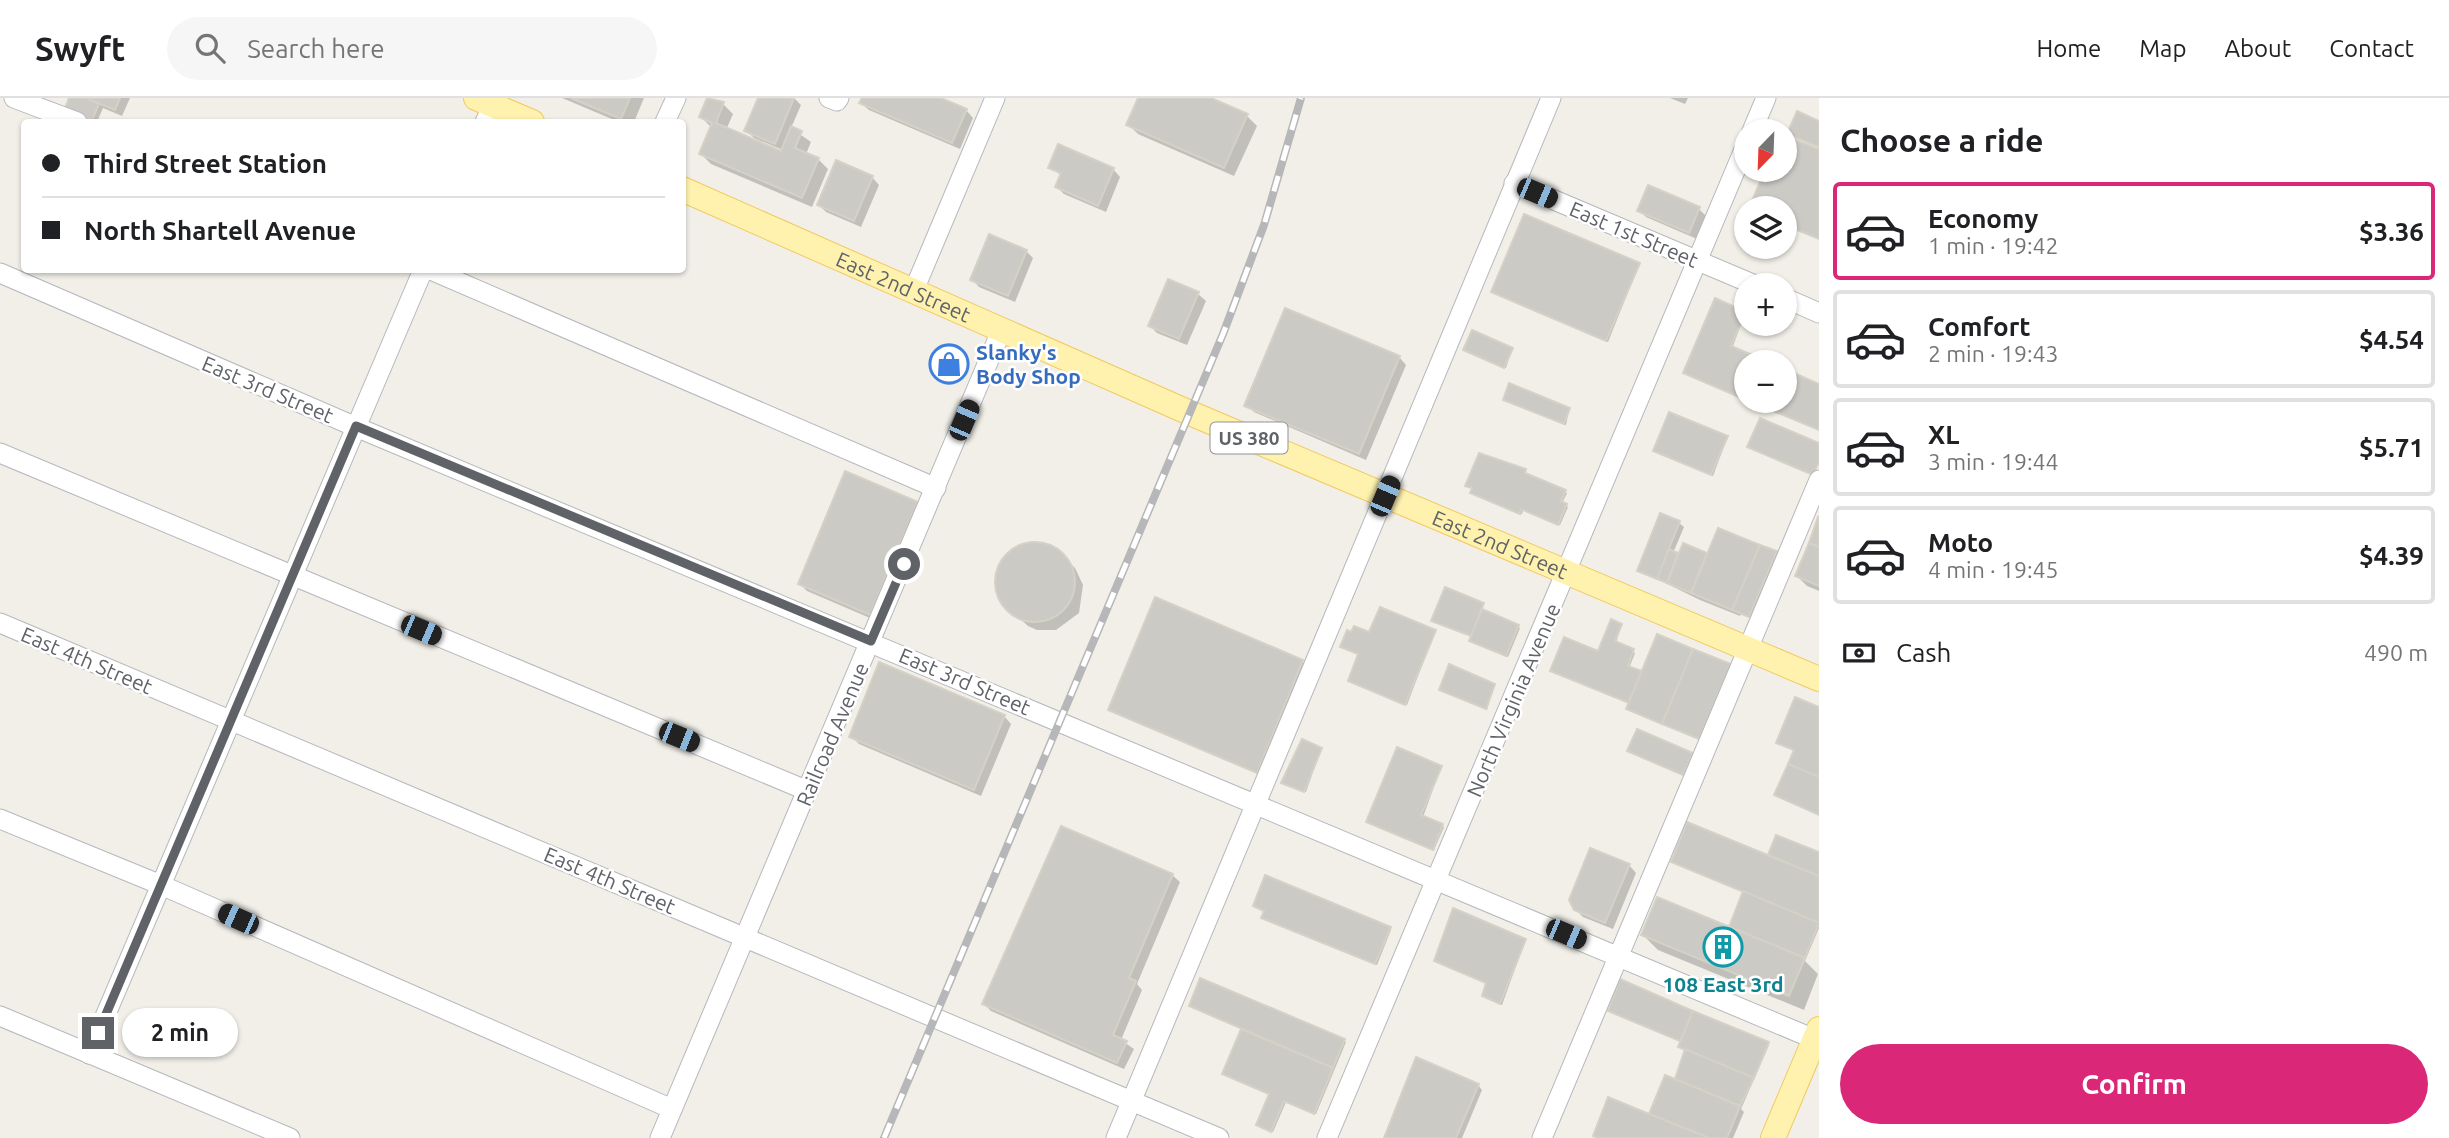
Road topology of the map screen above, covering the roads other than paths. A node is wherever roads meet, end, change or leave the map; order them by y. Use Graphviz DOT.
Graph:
graph roads {
  1 [pos="14,98"];
  2 [pos="676,98"];
  3 [pos="829,98"];
  4 [pos="838,98"];
  5 [pos="995,98"];
  6 [pos="1550,98"];
  7 [pos="1766,98"];
  8 [pos="485,109"];
  9 [pos="69,119"];
  10 [pos="521,119"];
  11 [pos="666,119"];
  12 [pos="1757,119"];
  13 [pos="1734,174"];
  14 [pos="1514,183"];
  15 [pos="686,191"];
  16 [pos="1698,261"];
  17 [pos="0,273"];
  18 [pos="422,273"];
  19 [pos="438,273"];
  20 [pos="1734,276"];
  21 [pos="914,290"];
  22 [pos="1797,303"];
  23 [pos="1819,313"];
  24 [pos="1002,329"];
  25 [pos="356,426"];
  26 [pos="0,453"];
  27 [pos="1819,480"];
  28 [pos="936,488"];
  29 [pos="1385,496"];
  30 [pos="1567,572"];
  31 [pos="292,577"];
  32 [pos="0,623"];
  33 [pos="871,641"];
  34 [pos="1748,649"];
  35 [pos="1819,679"];
  36 [pos="231,719"];
  37 [pos="808,791"];
  38 [pos="1256,804"];
  39 [pos="0,818"];
  40 [pos="1437,880"];
  41 [pos="161,885"];
  42 [pos="746,937"];
  43 [pos="1617,956"];
  44 [pos="0,1016"];
  45 [pos="1818,1037"];
  46 [pos="89,1054"];
  47 [pos="1132,1101"];
  48 [pos="672,1109"];
  49 [pos="290,1138"];
  50 [pos="660,1138"];
  51 [pos="1116,1138"];
  52 [pos="1219,1138"];
  53 [pos="1327,1138"];
  54 [pos="1542,1138"];
  55 [pos="1773,1138"];
  1 -- 9 [label="street"];
  2 -- 11 [label="street"];
  3 -- 4 [label="street"];
  5 -- 21 [label="street"];
  6 -- 14 [label="street"];
  7 -- 12 [label="street"];
  8 -- 10 [label="main road"];
  13 -- 16 [label="street, North Virginia Avenue"];
  14 -- 16 [label="street, East 1st Street"];
  14 -- 29 [label="street"];
  15 -- 21 [label="main road, East 2nd Street / US 380"];
  16 -- 20 [label="street, East 1st Street"];
  16 -- 30 [label="street, North Virginia Avenue"];
  17 -- 25 [label="street, East 3rd Street"];
  18 -- 25 [label="street"];
  19 -- 28 [label="street"];
  21 -- 24 [label="main road, East 2nd Street / US 380"];
  22 -- 23 [label="street"];
  24 -- 28 [label="street, Railroad Avenue"];
  24 -- 29 [label="main road, East 2nd Street / US 380"];
  25 -- 31 [label="street"];
  25 -- 33 [label="street, East 3rd Street"];
  26 -- 31 [label="street"];
  27 -- 34 [label="street"];
  28 -- 33 [label="street, Railroad Avenue"];
  29 -- 30 [label="main road, East 2nd Street / US 380"];
  29 -- 38 [label="street"];
  30 -- 34 [label="main road, East 2nd Street / US 380"];
  30 -- 40 [label="street, North Virginia Avenue"];
  31 -- 36 [label="street"];
  31 -- 37 [label="street"];
  32 -- 36 [label="street, East 4th Street"];
  33 -- 37 [label="street, Railroad Avenue"];
  33 -- 38 [label="street, East 3rd Street"];
  34 -- 35 [label="main road, East 2nd Street / US 380"];
  34 -- 43 [label="street"];
  36 -- 41 [label="street"];
  36 -- 42 [label="street, East 4th Street"];
  37 -- 42 [label="street, Railroad Avenue"];
  38 -- 40 [label="street, East 3rd Street"];
  38 -- 47 [label="street"];
  39 -- 41 [label="street"];
  40 -- 43 [label="street, East 3rd Street"];
  40 -- 53 [label="street, North Virginia Avenue"];
  41 -- 46 [label="street"];
  41 -- 48 [label="street"];
  42 -- 47 [label="street, East 4th Street"];
  42 -- 48 [label="street, Railroad Avenue"];
  43 -- 45 [label="street, East 3rd Street"];
  43 -- 54 [label="street"];
  44 -- 46 [label="street"];
  45 -- 55 [label="main road"];
  46 -- 49 [label="street"];
  47 -- 51 [label="street"];
  47 -- 52 [label="street, East 4th Street"];
  48 -- 50 [label="street, Railroad Avenue"];
}
